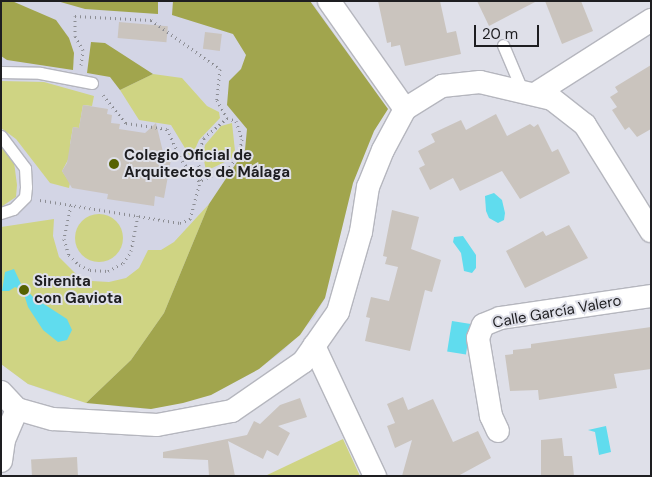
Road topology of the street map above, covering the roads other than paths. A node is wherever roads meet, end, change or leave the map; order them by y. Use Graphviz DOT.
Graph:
graph roads {
  1 [pos="329,1"];
  2 [pos="651,20"];
  3 [pos="503,44"];
  4 [pos="1,72"];
  5 [pos="92,83"];
  6 [pos="529,92"];
  7 [pos="405,109"];
  8 [pos="1,136"];
  9 [pos="1,214"];
  10 [pos="651,231"];
  11 [pos="651,296"];
  12 [pos="314,346"];
  13 [pos="1,392"];
  14 [pos="17,409"];
  15 [pos="498,431"];
  16 [pos="1,461"];
  17 [pos="375,476"];
  1 -- 7 [label="street"];
  2 -- 6 [label="street"];
  3 -- 6 [label="lane"];
  4 -- 5 [label="lane"];
  6 -- 7 [label="street"];
  6 -- 10 [label="street"];
  7 -- 12 [label="street"];
  8 -- 9 [label="lane"];
  11 -- 15 [label="street, Calle García Valero"];
  12 -- 14 [label="street"];
  12 -- 17 [label="street"];
  13 -- 14 [label="street"];
  14 -- 16 [label="street"];
}
